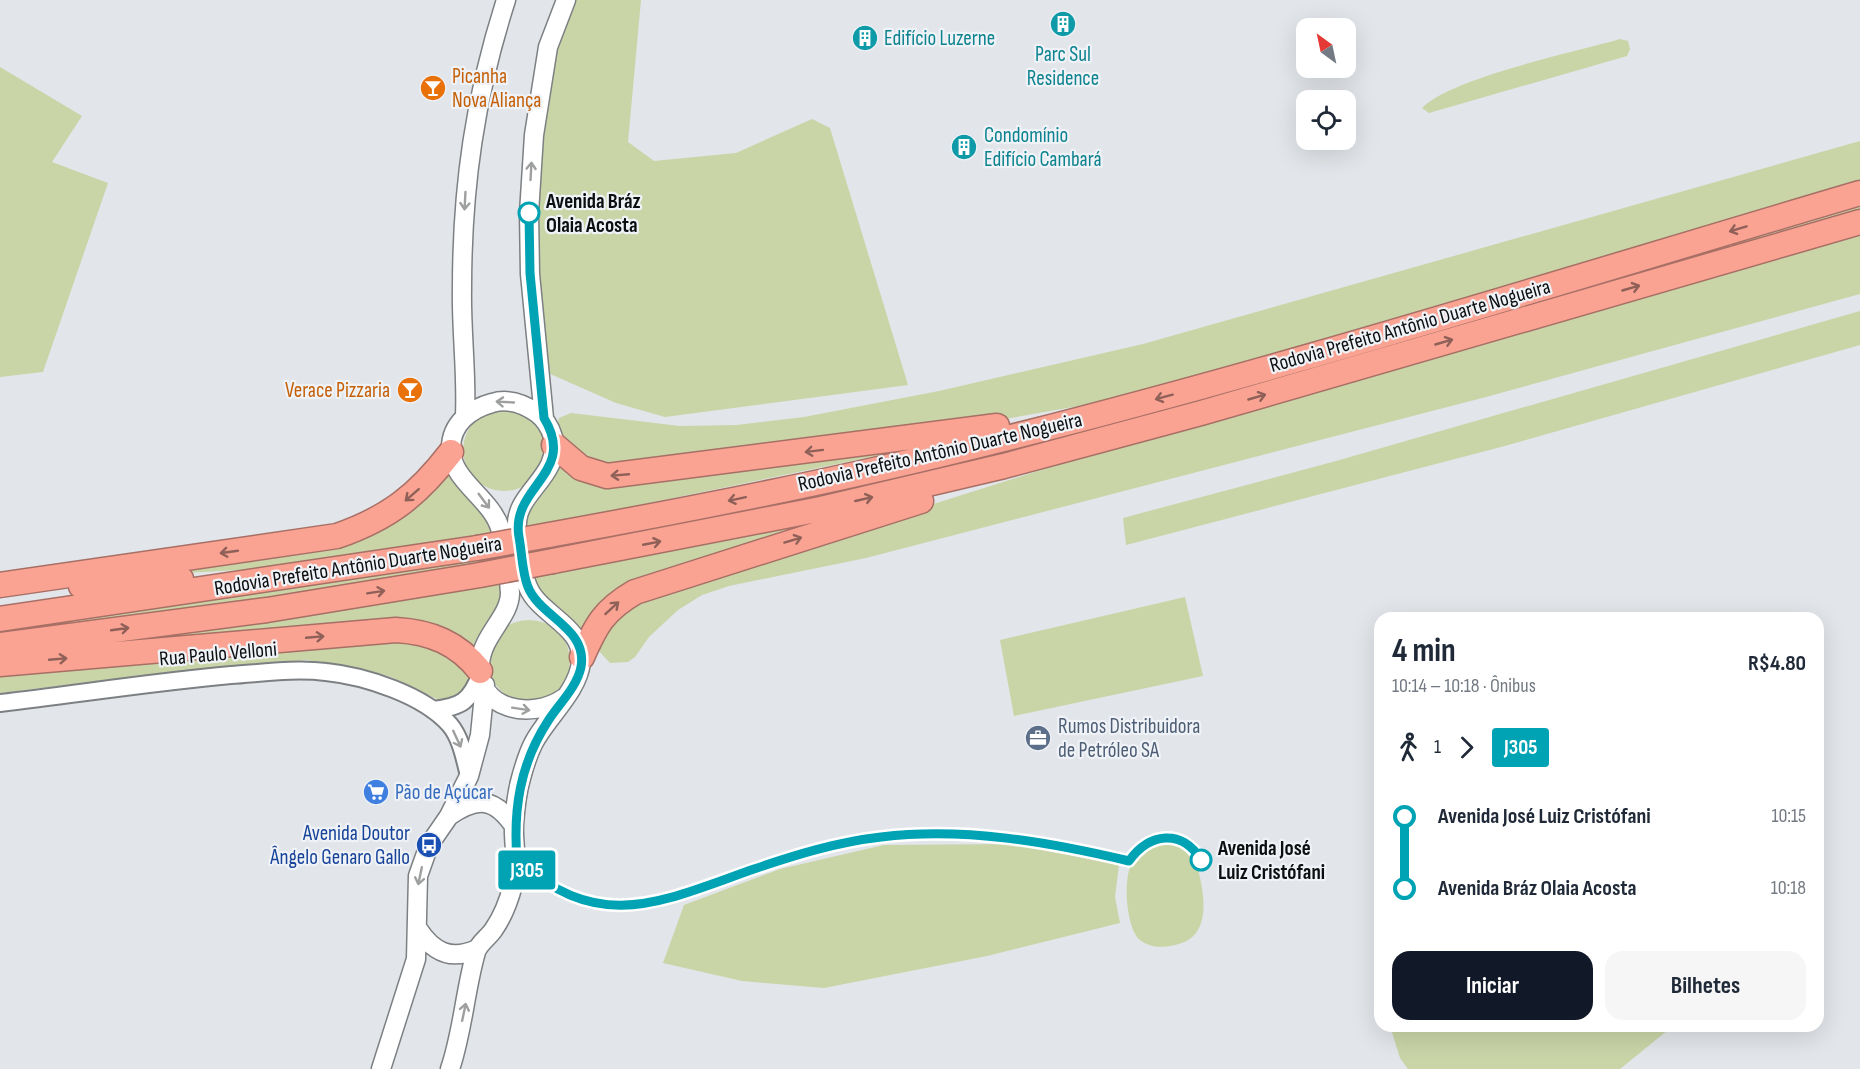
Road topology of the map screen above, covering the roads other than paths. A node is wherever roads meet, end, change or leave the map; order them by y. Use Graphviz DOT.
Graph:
graph roads {
  1 [pos="506,0"];
  2 [pos="566,0"];
  3 [pos="1860,186"];
  4 [pos="1860,193"];
  5 [pos="1794,213"];
  6 [pos="1860,224"];
  7 [pos="1121,408"];
  8 [pos="465,416"];
  9 [pos="544,418"];
  10 [pos="1124,434"];
  11 [pos="554,445"];
  12 [pos="451,452"];
  13 [pos="330,570"];
  14 [pos="0,586"];
  15 [pos="0,619"];
  16 [pos="0,645"];
  17 [pos="582,657"];
  18 [pos="0,664"];
  19 [pos="482,677"];
  20 [pos="564,698"];
  21 [pos="0,703"];
  22 [pos="433,710"];
  23 [pos="469,776"];
  24 [pos="449,816"];
  25 [pos="514,826"];
  26 [pos="418,928"];
  27 [pos="477,949"];
  28 [pos="381,1069"];
  29 [pos="450,1069"];
  1 -- 8 [label="main road, one-way"];
  9 -- 2 [label="main road, one-way"];
  3 -- 5 [label="highway"];
  4 -- 5 [label="highway, Rodovia Prefeito Antônio Duarte Nogueira"];
  5 -- 7 [label="highway, Rodovia Prefeito Antônio Duarte Nogueira, one-way"];
  10 -- 6 [label="highway, Rodovia Prefeito Antônio Duarte Nogueira, one-way"];
  7 -- 11 [label="highway, one-way"];
  7 -- 13 [label="highway, Rodovia Prefeito Antônio Duarte Nogueira, one-way, bridge"];
  9 -- 8 [label="main road, one-way"];
  8 -- 12 [label="main road"];
  9 -- 11 [label="main road"];
  16 -- 10 [label="highway, Rodovia Prefeito Antônio Duarte Nogueira, one-way, bridge"];
  17 -- 10 [label="highway, one-way"];
  11 -- 17 [label="main road"];
  12 -- 14 [label="highway, one-way"];
  12 -- 19 [label="main road, one-way"];
  13 -- 14 [label="highway"];
  13 -- 15 [label="highway, Rodovia Prefeito Antônio Duarte Nogueira"];
  17 -- 20 [label="main road"];
  18 -- 19 [label="highway, one-way"];
  19 -- 20 [label="main road, one-way"];
  19 -- 22 [label="street"];
  19 -- 23 [label="main road"];
  20 -- 25 [label="main road"];
  21 -- 22 [label="street, Rua Paulo Velloni"];
  22 -- 23 [label="street, Rua Paulo Velloni, one-way"];
  23 -- 24 [label="main road"];
  24 -- 25 [label="main road"];
  24 -- 26 [label="main road, one-way"];
  25 -- 27 [label="main road"];
  26 -- 27 [label="main road"];
  26 -- 28 [label="main road"];
  29 -- 27 [label="main road, one-way"];
}
